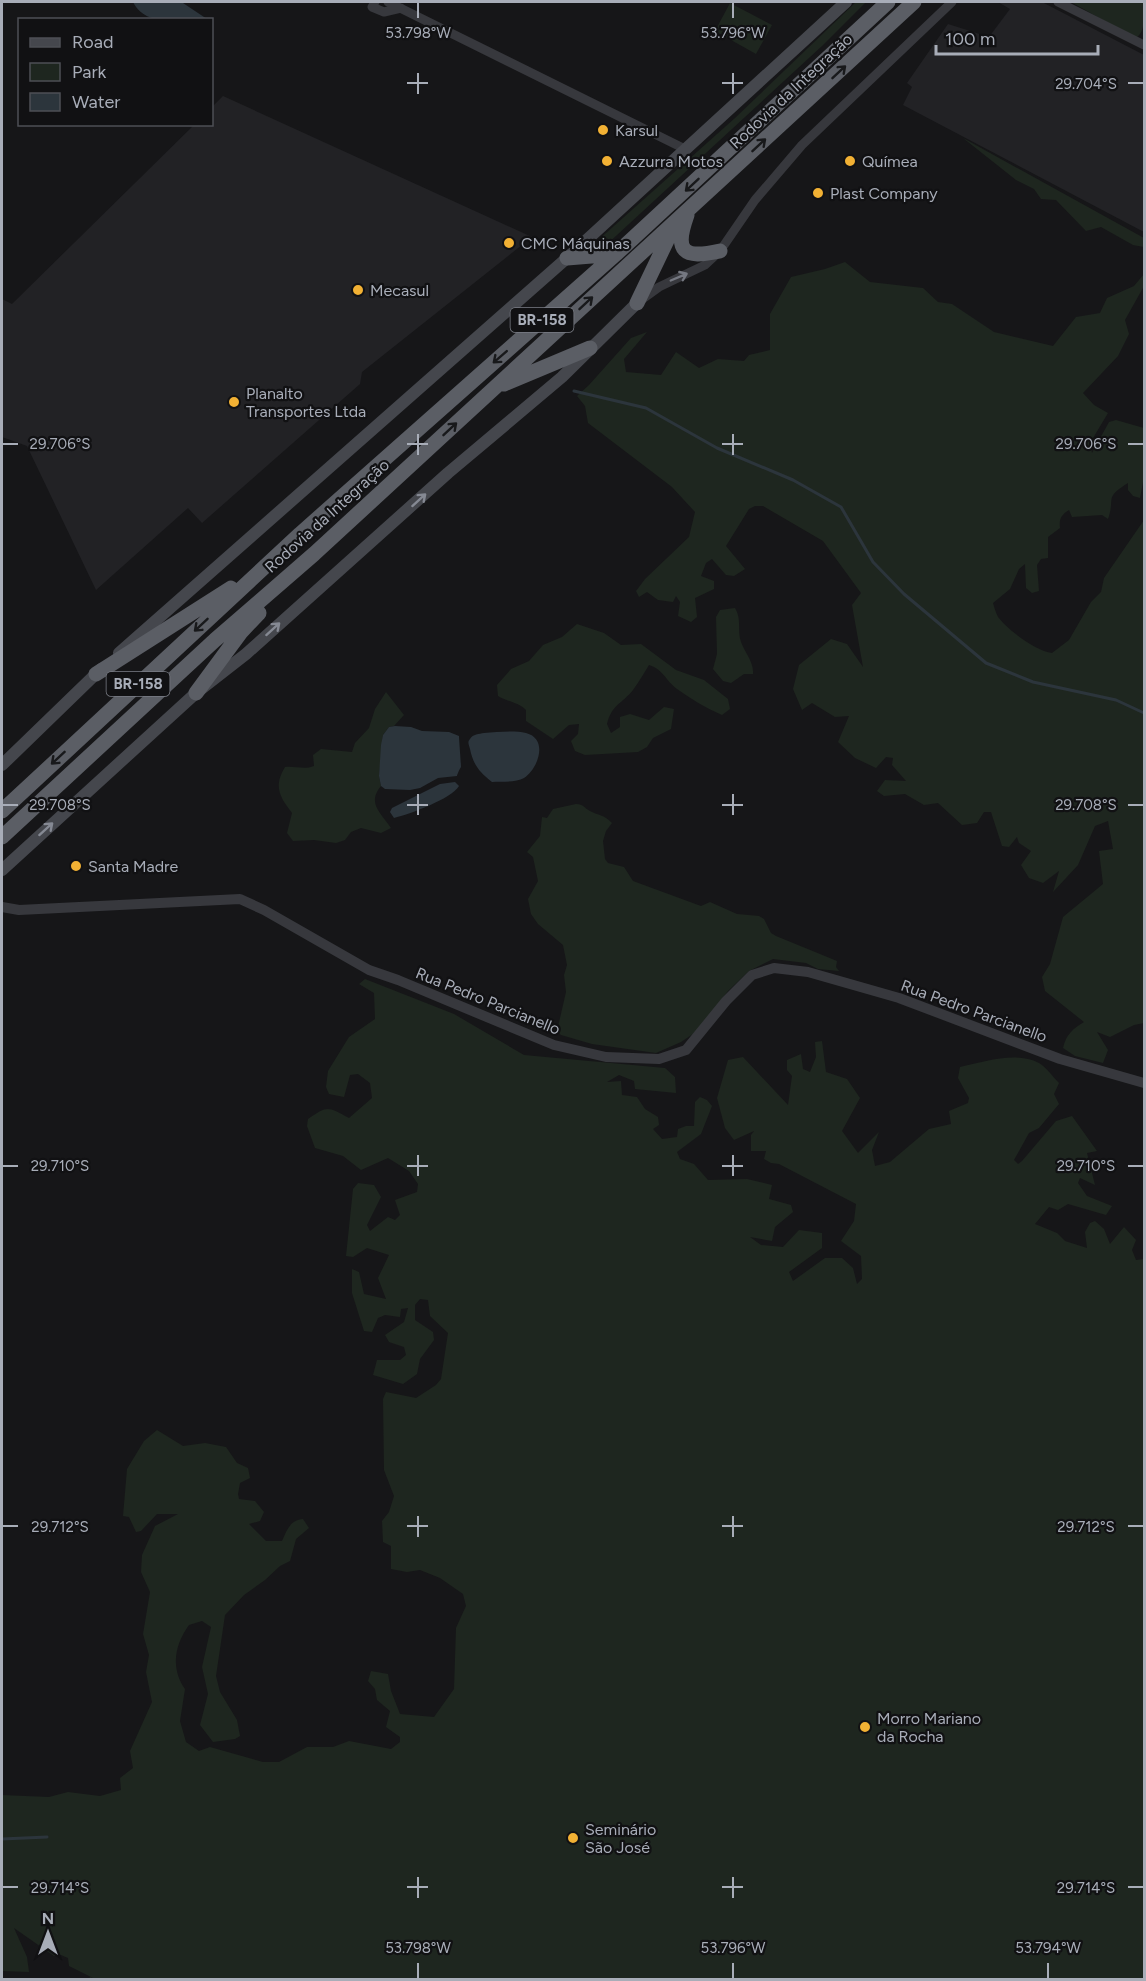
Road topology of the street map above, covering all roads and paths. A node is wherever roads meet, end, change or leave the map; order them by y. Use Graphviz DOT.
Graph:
graph roads {
  1 [pos="375,2"];
  2 [pos="388,2"];
  3 [pos="836,2"];
  4 [pos="846,2"];
  5 [pos="914,2"];
  6 [pos="952,2"];
  7 [pos="1058,2"];
  8 [pos="887,3"];
  9 [pos="401,8"];
  10 [pos="823,21"];
  11 [pos="1144,45"];
  12 [pos="685,149"];
  13 [pos="689,209"];
  14 [pos="675,221"];
  15 [pos="720,251"];
  16 [pos="616,254"];
  17 [pos="567,258"];
  18 [pos="637,303"];
  19 [pos="590,348"];
  20 [pos="493,389"];
  21 [pos="314,554"];
  22 [pos="275,558"];
  23 [pos="96,674"];
  24 [pos="196,693"];
  25 [pos="2,765"];
  26 [pos="2,811"];
  27 [pos="2,837"];
  28 [pos="2,870"];
  29 [pos="2,907"];
  30 [pos="1144,1083"];
  1 -- 9 [label="street"];
  2 -- 9 [label="street"];
  3 -- 10 [label="main road, BR-158"];
  4 -- 10 [label="main road, BR-158"];
  13 -- 5 [label="highway, Rodovia da Integração / BR-158, one-way"];
  6 -- 15 [label="street, BR-158"];
  7 -- 11 [label="street"];
  8 -- 16 [label="highway, Rodovia da Integração / BR-158, one-way"];
  9 -- 12 [label="street"];
  10 -- 12 [label="main road, BR-158"];
  12 -- 17 [label="main road, BR-158"];
  13 -- 14 [label="highway, Rodovia da Integração / BR-158"];
  13 -- 15 [label="highway"];
  14 -- 18 [label="highway, BR-158"];
  20 -- 14 [label="highway, Rodovia da Integração / BR-158, one-way"];
  18 -- 15 [label="street, BR-158, one-way"];
  16 -- 17 [label="highway"];
  16 -- 22 [label="highway, Rodovia da Integração / BR-158, one-way"];
  17 -- 23 [label="main road, BR-158"];
  18 -- 19 [label="main road, BR-158"];
  19 -- 20 [label="highway, BR-158"];
  24 -- 19 [label="main road, BR-158, one-way"];
  21 -- 20 [label="highway, Rodovia da Integração / BR-158, one-way"];
  21 -- 24 [label="highway, BR-158"];
  21 -- 27 [label="highway, Rodovia da Integração / BR-158"];
  22 -- 23 [label="highway, BR-158"];
  22 -- 26 [label="highway, Rodovia da Integração / BR-158, one-way"];
  23 -- 25 [label="main road, BR-158"];
  28 -- 24 [label="main road, BR-158, one-way"];
  29 -- 30 [label="street, Rua Pedro Parcianello"];
}
